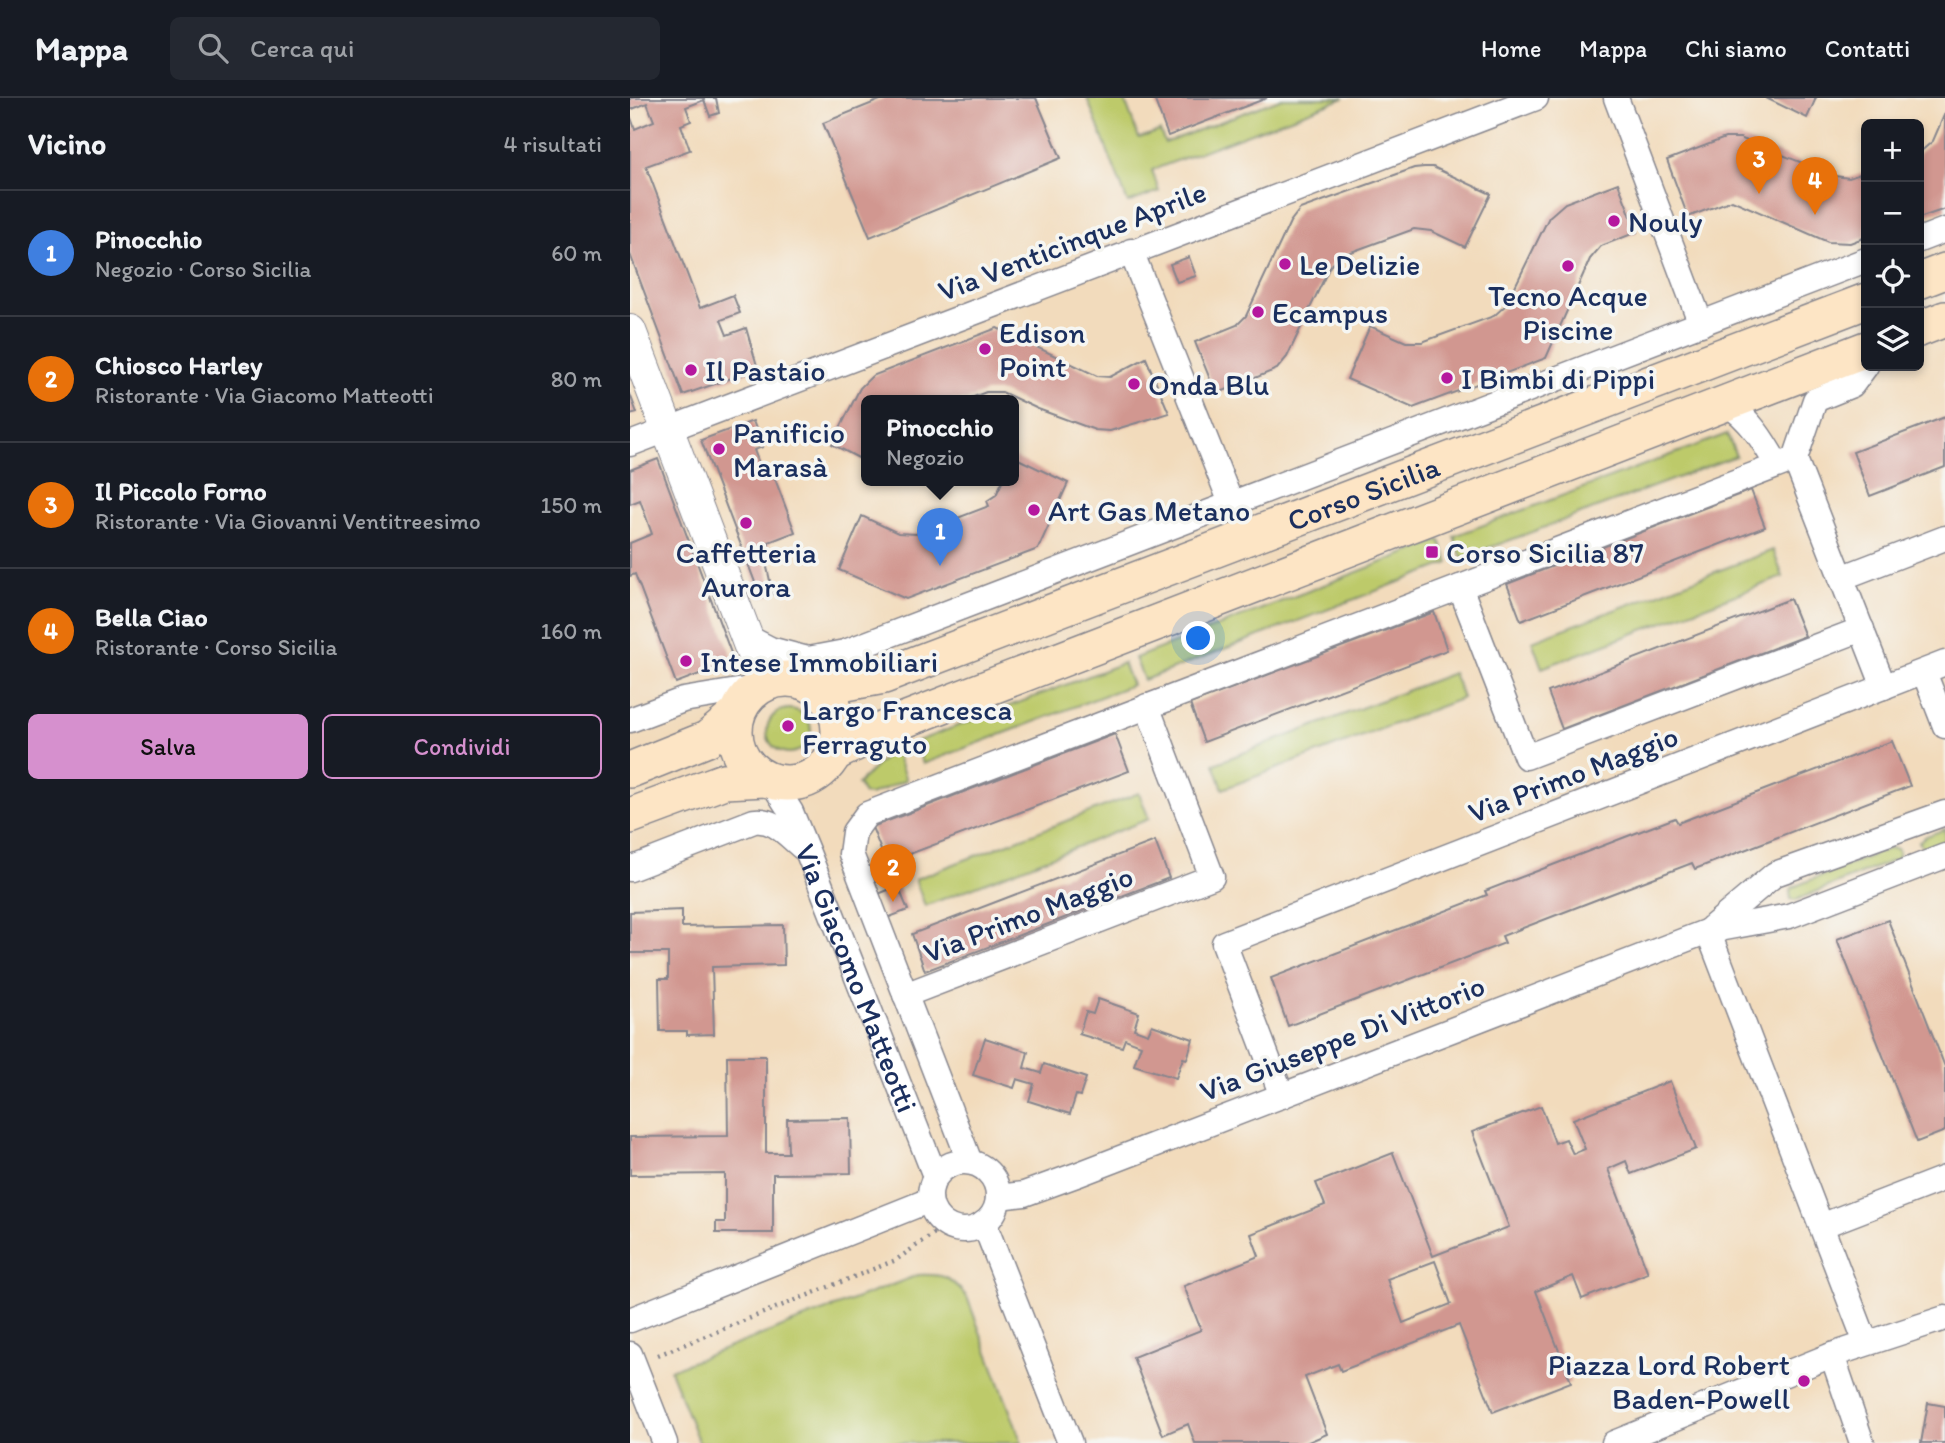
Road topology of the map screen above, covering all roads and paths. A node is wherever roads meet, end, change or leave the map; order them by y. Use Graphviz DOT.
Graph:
graph roads {
  1 [pos="1536,98"];
  2 [pos="1616,98"];
  3 [pos="1945,230"];
  4 [pos="1924,238"];
  5 [pos="1131,251"];
  6 [pos="1861,262"];
  7 [pos="1945,271"];
  8 [pos="1924,279"];
  9 [pos="1793,289"];
  10 [pos="1858,304"];
  11 [pos="1945,319"];
  12 [pos="1701,324"];
  13 [pos="1924,327"];
  14 [pos="630,331"];
  15 [pos="1644,345"];
  16 [pos="1861,351"];
  17 [pos="1862,371"];
  18 [pos="1609,399"];
  19 [pos="1726,403"];
  20 [pos="668,430"];
  21 [pos="630,444"];
  22 [pos="1786,462"];
  23 [pos="1231,503"];
  24 [pos="1945,538"];
  25 [pos="1841,578"];
  26 [pos="1460,587"];
  27 [pos="1862,629"];
  28 [pos="747,636"];
  29 [pos="1934,668"];
  30 [pos="1884,687"];
  31 [pos="819,688"];
  32 [pos="753,695"];
  33 [pos="1147,706"];
  34 [pos="630,720"];
  35 [pos="1945,726"];
  36 [pos="835,753"];
  37 [pos="630,770"];
  38 [pos="769,780"];
  39 [pos="1945,813"];
  40 [pos="630,816"];
  41 [pos="808,853"];
  42 [pos="1945,856"];
  43 [pos="630,869"];
  44 [pos="1708,931"];
  45 [pos="905,995"];
  46 [pos="1282,1096"];
  47 [pos="970,1162"];
  48 [pos="935,1176"];
  49 [pos="1945,1178"];
  50 [pos="998,1197"];
  51 [pos="930,1200"];
  52 [pos="984,1223"];
  53 [pos="947,1225"];
  54 [pos="1821,1226"];
  55 [pos="1945,1318"];
  56 [pos="630,1320"];
  57 [pos="1866,1343"];
  58 [pos="1832,1354"];
  59 [pos="632,1359"];
  60 [pos="664,1443"];
  61 [pos="1070,1443"];
  62 [pos="1614,1443"];
  63 [pos="1862,1443"];
  1 -- 5 [label="street, Via Venticinque Aprile"];
  2 -- 12 [label="street"];
  3 -- 4 [label="street"];
  5 -- 20 [label="street, Via Venticinque Aprile"];
  5 -- 23 [label="street"];
  6 -- 9 [label="street"];
  7 -- 8 [label="main road"];
  9 -- 10 [label="street"];
  9 -- 12 [label="street"];
  10 -- 18 [label="main road, Corso Sicilia"];
  11 -- 13 [label="main road"];
  12 -- 15 [label="street"];
  14 -- 20 [label="street"];
  15 -- 18 [label="street"];
  15 -- 23 [label="street"];
  16 -- 19 [label="main road, Corso Sicilia"];
  17 -- 22 [label="street"];
  18 -- 31 [label="main road, Corso Sicilia"];
  19 -- 22 [label="street"];
  19 -- 36 [label="main road, Corso Sicilia"];
  20 -- 21 [label="street, Via Venticinque Aprile"];
  20 -- 28 [label="street"];
  22 -- 25 [label="street"];
  22 -- 26 [label="street"];
  23 -- 28 [label="street"];
  24 -- 25 [label="street"];
  25 -- 27 [label="street"];
  26 -- 27 [label="street, Via Primo Maggio"];
  26 -- 33 [label="street"];
  27 -- 30 [label="street"];
  28 -- 32 [label="street"];
  29 -- 30 [label="street, Via Primo Maggio"];
  29 -- 35 [label="street"];
  30 -- 46 [label="street, Via Primo Maggio"];
  31 -- 32 [label="main road"];
  31 -- 36 [label="main road"];
  32 -- 34 [label="street"];
  32 -- 37 [label="main road"];
  32 -- 38 [label="main road"];
  33 -- 45 [label="street, Via Giacomo Matteotti"];
  33 -- 45 [label="street, Via Primo Maggio"];
  36 -- 38 [label="main road"];
  38 -- 40 [label="main road"];
  38 -- 41 [label="street, Via Giacomo Matteotti"];
  39 -- 44 [label="street, Via Giuseppe Di Vittorio"];
  41 -- 43 [label="street"];
  41 -- 48 [label="street, Via Giacomo Matteotti"];
  42 -- 44 [label="street, Via Giuseppe Di Vittorio"];
  44 -- 46 [label="street, Via Giuseppe Di Vittorio"];
  44 -- 54 [label="street"];
  45 -- 47 [label="street, Via Giacomo Matteotti"];
  46 -- 50 [label="street, Via Giuseppe Di Vittorio"];
  47 -- 48 [label="street"];
  47 -- 50 [label="street"];
  48 -- 51 [label="street"];
  49 -- 54 [label="street"];
  50 -- 52 [label="street"];
  51 -- 53 [label="street"];
  51 -- 56 [label="street"];
  52 -- 53 [label="street"];
  52 -- 61 [label="street"];
  53 -- 59 [label="path"];
  54 -- 57 [label="street"];
  55 -- 57 [label="street"];
  57 -- 58 [label="street"];
  58 -- 62 [label="street"];
  58 -- 63 [label="street"];
  59 -- 60 [label="street"];
}
